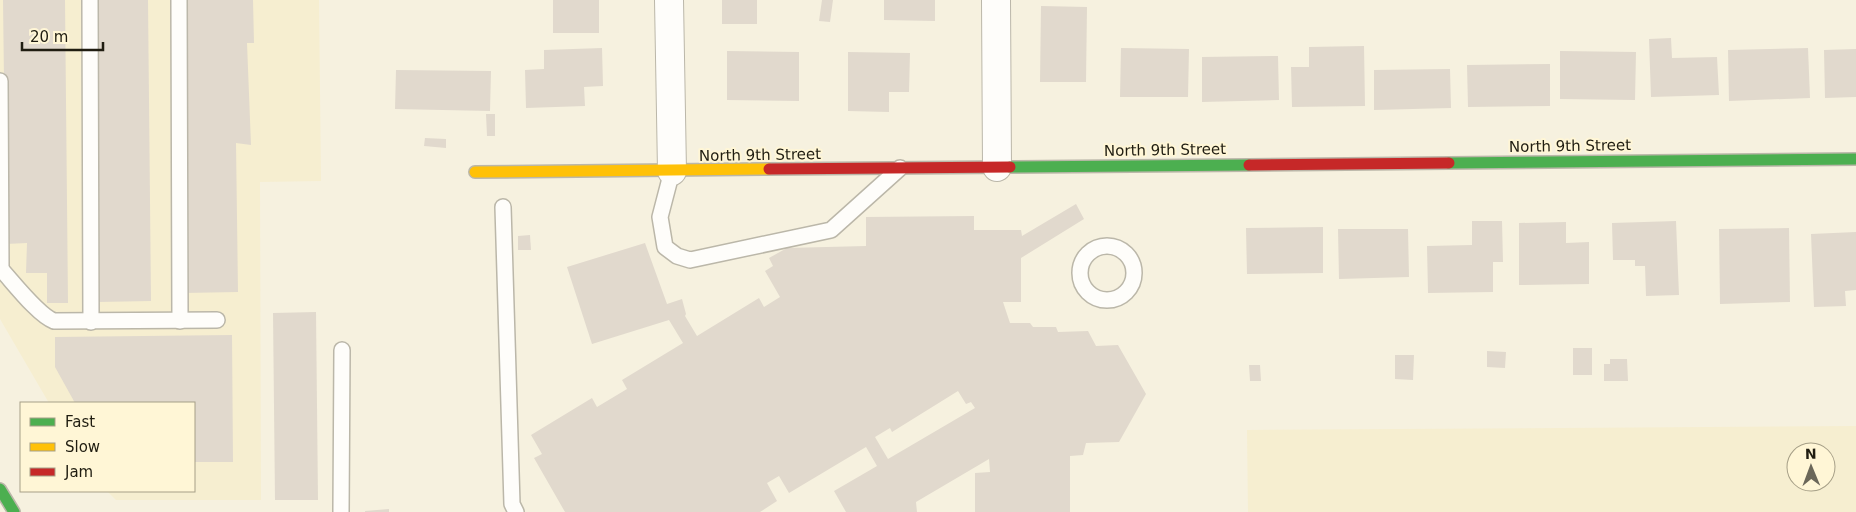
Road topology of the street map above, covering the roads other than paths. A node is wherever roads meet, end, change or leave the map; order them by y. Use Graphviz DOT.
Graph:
graph roads {
  1 [pos="90,0"];
  2 [pos="178,0"];
  3 [pos="669,0"];
  4 [pos="996,0"];
  5 [pos="0,81"];
  6 [pos="1856,158"];
  7 [pos="997,167"];
  8 [pos="901,168"];
  9 [pos="672,171"];
  10 [pos="475,172"];
  11 [pos="503,207"];
  12 [pos="0,268"];
  13 [pos="218,320"];
  14 [pos="180,321"];
  15 [pos="91,322"];
  16 [pos="342,350"];
  17 [pos="0,489"];
  18 [pos="14,512"];
  19 [pos="341,512"];
  20 [pos="516,512"];
  1 -- 15 [label="lane"];
  2 -- 14 [label="lane"];
  3 -- 9 [label="street"];
  4 -- 7 [label="street"];
  5 -- 12 [label="lane"];
  6 -- 7 [label="street, North 9th Street"];
  7 -- 8 [label="street, North 9th Street"];
  8 -- 9 [label="street, North 9th Street"];
  8 -- 9 [label="lane"];
  9 -- 10 [label="street, North 9th Street"];
  11 -- 20 [label="lane"];
  12 -- 15 [label="lane"];
  13 -- 14 [label="lane"];
  14 -- 15 [label="lane"];
  16 -- 19 [label="lane"];
  17 -- 18 [label="street"];
}
